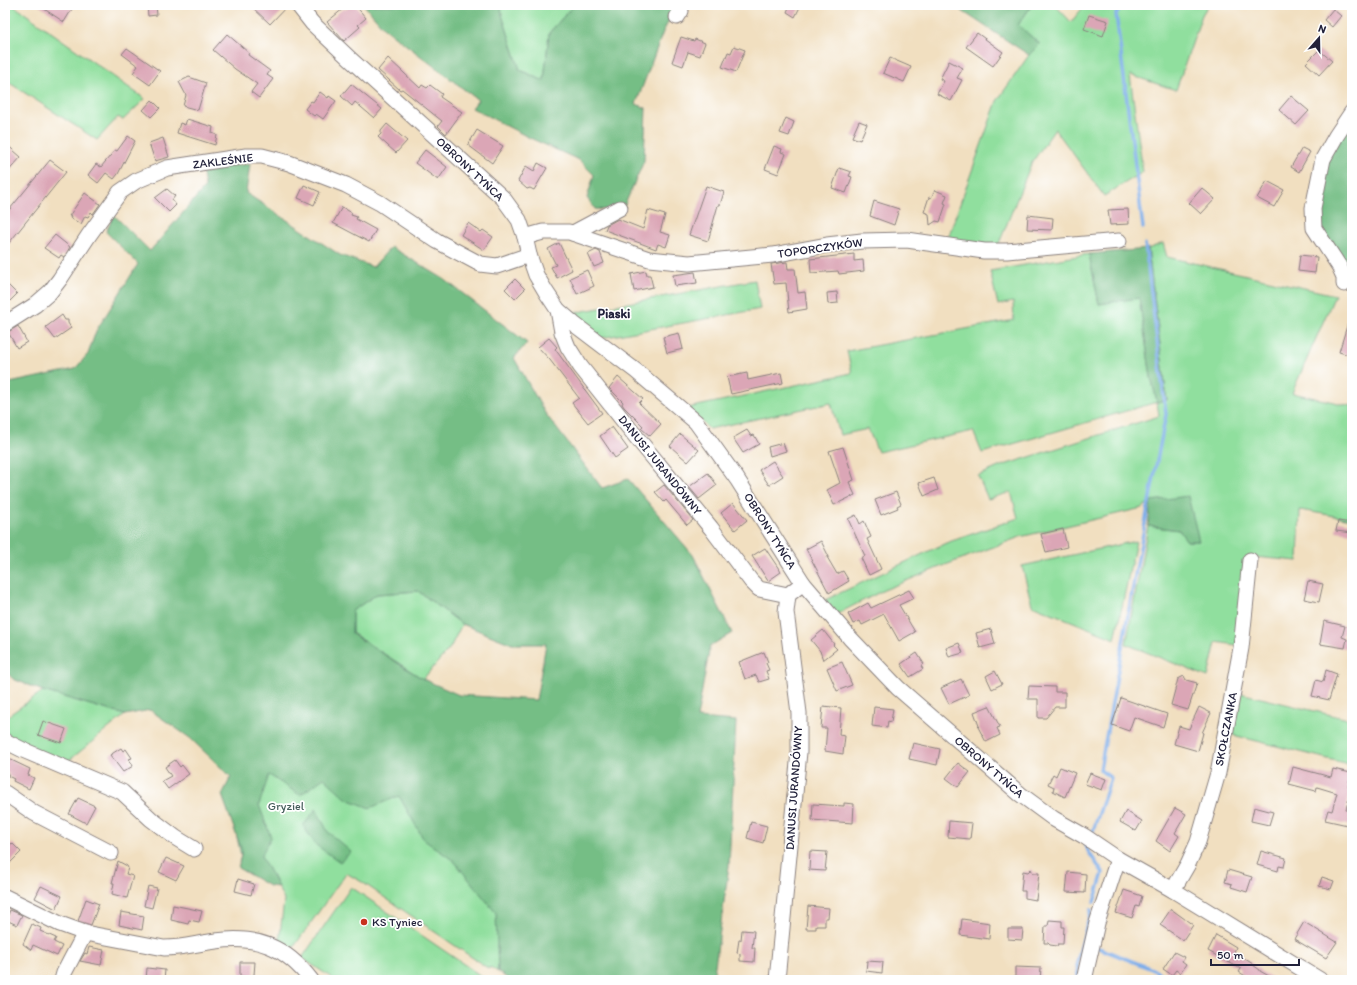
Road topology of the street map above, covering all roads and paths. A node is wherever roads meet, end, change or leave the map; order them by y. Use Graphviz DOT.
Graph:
graph roads {
  1 [pos="298,5"];
  2 [pos="1352,112"];
  3 [pos="620,208"];
  4 [pos="573,233"];
  5 [pos="525,237"];
  6 [pos="1119,241"];
  7 [pos="529,256"];
  8 [pos="1344,284"];
  9 [pos="558,310"];
  10 [pos="5,324"];
  11 [pos="1250,560"];
  12 [pos="803,583"];
  13 [pos="788,595"];
  14 [pos="5,741"];
  15 [pos="5,793"];
  16 [pos="194,849"];
  17 [pos="111,853"];
  18 [pos="1118,859"];
  19 [pos="1173,890"];
  20 [pos="5,897"];
  21 [pos="85,933"];
  22 [pos="62,980"];
  23 [pos="311,980"];
  24 [pos="777,980"];
  25 [pos="1084,980"];
  26 [pos="1320,980"];
  1 -- 5 [label="street, OBRONY TYŃCA"];
  2 -- 8 [label="street"];
  3 -- 4 [label="street"];
  4 -- 5 [label="street, TOPORCZYKÓW"];
  4 -- 6 [label="street, TOPORCZYKÓW"];
  5 -- 7 [label="street, OBRONY TYŃCA"];
  7 -- 9 [label="street, OBRONY TYŃCA"];
  7 -- 10 [label="street, ZAKLEŚNIE"];
  9 -- 12 [label="street, OBRONY TYŃCA"];
  9 -- 13 [label="street, DANUSI JURANDÓWNY"];
  11 -- 19 [label="street, SKOŁCZANKA"];
  12 -- 13 [label="street"];
  12 -- 18 [label="street, OBRONY TYŃCA"];
  13 -- 24 [label="street, DANUSI JURANDÓWNY"];
  14 -- 16 [label="street"];
  15 -- 17 [label="street"];
  18 -- 19 [label="street, OBRONY TYŃCA"];
  18 -- 25 [label="street"];
  19 -- 26 [label="street, OBRONY TYŃCA"];
  20 -- 21 [label="street"];
  21 -- 22 [label="street"];
  21 -- 23 [label="street"];
}
